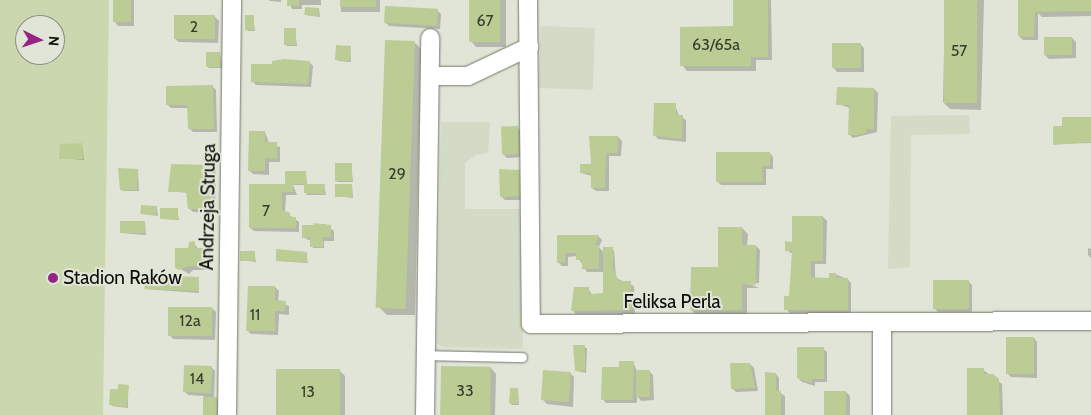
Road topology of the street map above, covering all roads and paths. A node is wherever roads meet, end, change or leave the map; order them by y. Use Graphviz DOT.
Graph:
graph roads {
  1 [pos="232,0"];
  2 [pos="528,0"];
  3 [pos="430,38"];
  4 [pos="529,47"];
  5 [pos="430,76"];
  6 [pos="1091,321"];
  7 [pos="882,322"];
  8 [pos="424,355"];
  9 [pos="522,357"];
  10 [pos="227,415"];
  11 [pos="425,415"];
  12 [pos="882,415"];
  1 -- 10 [label="street, Andrzeja Struga"];
  2 -- 4 [label="street, Feliksa Perla"];
  3 -- 5 [label="street"];
  4 -- 5 [label="street"];
  4 -- 7 [label="street, Feliksa Perla"];
  5 -- 8 [label="street"];
  6 -- 7 [label="street, Feliksa Perla"];
  7 -- 12 [label="street"];
  8 -- 9 [label="lane"];
  8 -- 11 [label="street"];
}
